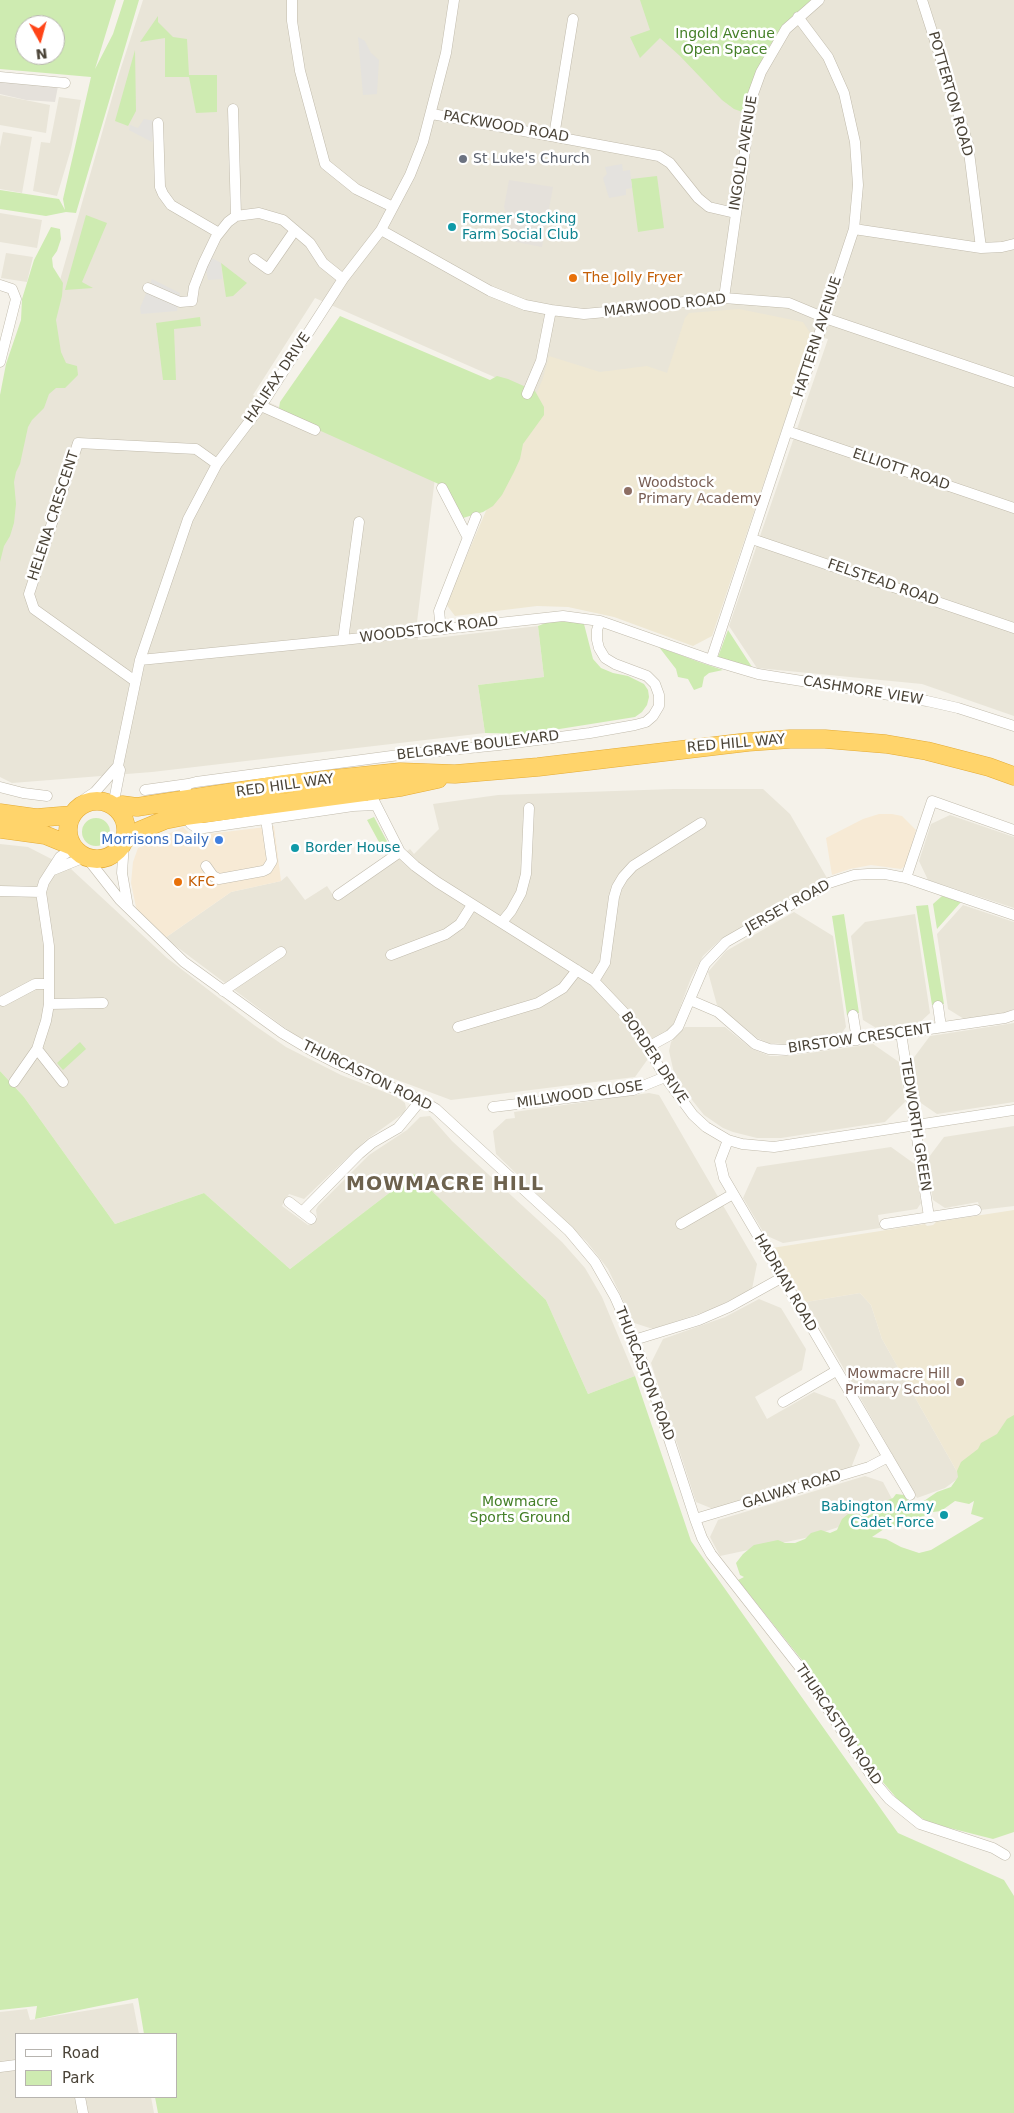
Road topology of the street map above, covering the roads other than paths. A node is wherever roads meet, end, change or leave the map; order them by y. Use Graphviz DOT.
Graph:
graph roads {
  1 [pos="292,0"];
  2 [pos="454,0"];
  3 [pos="819,0"];
  4 [pos="922,0"];
  5 [pos="798,18"];
  6 [pos="573,19"];
  7 [pos="0,77"];
  8 [pos="64,83"];
  9 [pos="233,109"];
  10 [pos="432,114"];
  11 [pos="158,123"];
  12 [pos="554,136"];
  13 [pos="393,207"];
  14 [pos="735,213"];
  15 [pos="236,216"];
  16 [pos="854,229"];
  17 [pos="295,230"];
  18 [pos="381,230"];
  19 [pos="219,233"];
  20 [pos="1014,244"];
  21 [pos="981,248"];
  22 [pos="254,259"];
  23 [pos="343,279"];
  24 [pos="0,285"];
  25 [pos="148,288"];
  26 [pos="724,298"];
  27 [pos="551,310"];
  28 [pos="825,318"];
  29 [pos="0,362"];
  30 [pos="1014,382"];
  31 [pos="527,394"];
  32 [pos="261,406"];
  33 [pos="315,430"];
  34 [pos="787,431"];
  35 [pos="218,464"];
  36 [pos="442,488"];
  37 [pos="1014,508"];
  38 [pos="476,517"];
  39 [pos="359,522"];
  40 [pos="467,536"];
  41 [pos="752,539"];
  42 [pos="600,621"];
  43 [pos="1014,628"];
  44 [pos="441,629"];
  45 [pos="343,640"];
  46 [pos="140,660"];
  47 [pos="711,660"];
  48 [pos="135,681"];
  49 [pos="1014,726"];
  50 [pos="118,766"];
  51 [pos="1014,776"];
  52 [pos="0,786"];
  53 [pos="145,790"];
  54 [pos="368,790"];
  55 [pos="47,796"];
  56 [pos="186,800"];
  57 [pos="115,807"];
  58 [pos="529,808"];
  59 [pos="78,809"];
  60 [pos="0,813"];
  61 [pos="266,819"];
  62 [pos="701,823"];
  63 [pos="0,829"];
  64 [pos="1014,830"];
  65 [pos="124,841"];
  66 [pos="80,852"];
  67 [pos="400,852"];
  68 [pos="206,866"];
  69 [pos="906,878"];
  70 [pos="0,891"];
  71 [pos="41,892"];
  72 [pos="338,895"];
  73 [pos="472,905"];
  74 [pos="128,907"];
  75 [pos="1014,915"];
  76 [pos="502,922"];
  77 [pos="281,952"];
  78 [pos="391,954"];
  79 [pos="577,970"];
  80 [pos="594,981"];
  81 [pos="49,984"];
  82 [pos="223,991"];
  83 [pos="3,1000"];
  84 [pos="690,1000"];
  85 [pos="103,1003"];
  86 [pos="49,1004"];
  87 [pos="938,1006"];
  88 [pos="853,1015"];
  89 [pos="1014,1016"];
  90 [pos="941,1027"];
  91 [pos="901,1034"];
  92 [pos="470,1035"];
  93 [pos="857,1040"];
  94 [pos="648,1048"];
  95 [pos="37,1049"];
  96 [pos="665,1077"];
  97 [pos="14,1082"];
  98 [pos="63,1082"];
  99 [pos="420,1100"];
  100 [pos="493,1107"];
  101 [pos="1014,1110"];
  102 [pos="915,1125"];
  103 [pos="728,1140"];
  104 [pos="733,1194"];
  105 [pos="289,1202"];
  106 [pos="976,1210"];
  107 [pos="302,1212"];
  108 [pos="929,1217"];
  109 [pos="311,1219"];
  110 [pos="682,1224"];
  111 [pos="885,1224"];
  112 [pos="783,1277"];
  113 [pos="634,1340"];
  114 [pos="836,1371"];
  115 [pos="783,1402"];
  116 [pos="888,1456"];
  117 [pos="910,1495"];
  118 [pos="695,1519"];
  119 [pos="1005,1855"];
  120 [pos="15,2065"];
  121 [pos="0,2067"];
  122 [pos="80,2098"];
  123 [pos="83,2113"];
  1 -- 13 [label="street"];
  2 -- 10 [label="street, HALIFAX DRIVE"];
  3 -- 5 [label="street, INGOLD AVENUE"];
  4 -- 21 [label="street, POTTERTON ROAD"];
  5 -- 14 [label="street, INGOLD AVENUE"];
  5 -- 16 [label="street, HATTERN AVENUE"];
  6 -- 12 [label="street"];
  7 -- 8 [label="street"];
  9 -- 15 [label="street"];
  10 -- 12 [label="street, PACKWOOD ROAD"];
  10 -- 13 [label="street, HALIFAX DRIVE"];
  11 -- 19 [label="street"];
  12 -- 14 [label="street, PACKWOOD ROAD"];
  13 -- 18 [label="street, HALIFAX DRIVE"];
  14 -- 26 [label="street, INGOLD AVENUE"];
  15 -- 17 [label="street"];
  15 -- 19 [label="street"];
  16 -- 21 [label="street"];
  16 -- 28 [label="street, HATTERN AVENUE"];
  17 -- 22 [label="street"];
  17 -- 23 [label="street"];
  18 -- 23 [label="street, HALIFAX DRIVE"];
  18 -- 27 [label="street, MARWOOD ROAD"];
  19 -- 25 [label="street"];
  20 -- 21 [label="street"];
  23 -- 32 [label="street, HALIFAX DRIVE"];
  24 -- 29 [label="street"];
  26 -- 27 [label="street, MARWOOD ROAD"];
  26 -- 28 [label="street, MARWOOD ROAD"];
  27 -- 31 [label="street"];
  28 -- 30 [label="street, MARWOOD ROAD"];
  28 -- 34 [label="street, HATTERN AVENUE"];
  32 -- 33 [label="street"];
  32 -- 35 [label="street, HALIFAX DRIVE"];
  34 -- 37 [label="street, ELLIOTT ROAD"];
  34 -- 41 [label="street, HATTERN AVENUE"];
  35 -- 46 [label="street, HALIFAX DRIVE"];
  35 -- 48 [label="street, HELENA CRESCENT"];
  36 -- 40 [label="street"];
  38 -- 40 [label="street"];
  39 -- 45 [label="street"];
  40 -- 44 [label="street"];
  41 -- 43 [label="street, FELSTEAD ROAD"];
  41 -- 47 [label="street, HATTERN AVENUE"];
  42 -- 44 [label="street, WOODSTOCK ROAD"];
  42 -- 47 [label="street, WOODSTOCK ROAD"];
  42 -- 56 [label="street, BELGRAVE BOULEVARD"];
  44 -- 45 [label="street, WOODSTOCK ROAD"];
  45 -- 46 [label="street, WOODSTOCK ROAD"];
  46 -- 48 [label="street, HALIFAX DRIVE"];
  47 -- 49 [label="street, CASHMORE VIEW"];
  48 -- 50 [label="street, HALIFAX DRIVE"];
  50 -- 57 [label="street, HALIFAX DRIVE"];
  50 -- 59 [label="street"];
  51 -- 54 [label="highway, RED HILL WAY"];
  52 -- 55 [label="street"];
  53 -- 56 [label="street, BELGRAVE BOULEVARD"];
  54 -- 56 [label="highway, RED HILL WAY"];
  54 -- 61 [label="street"];
  54 -- 67 [label="street, BORDER DRIVE"];
  56 -- 57 [label="highway, RED HILL WAY"];
  56 -- 61 [label="street"];
  56 -- 65 [label="highway, RED HILL WAY"];
  57 -- 59 [label="highway"];
  57 -- 65 [label="highway"];
  58 -- 76 [label="street"];
  59 -- 60 [label="highway"];
  59 -- 66 [label="highway"];
  61 -- 68 [label="street"];
  62 -- 80 [label="street"];
  63 -- 66 [label="highway"];
  64 -- 69 [label="street"];
  65 -- 66 [label="highway"];
  65 -- 74 [label="street"];
  66 -- 71 [label="street"];
  66 -- 74 [label="street"];
  67 -- 72 [label="street"];
  67 -- 73 [label="street, BORDER DRIVE"];
  69 -- 75 [label="street"];
  69 -- 84 [label="street, JERSEY ROAD"];
  70 -- 71 [label="street"];
  71 -- 81 [label="street"];
  73 -- 76 [label="street, BORDER DRIVE"];
  73 -- 78 [label="street"];
  74 -- 82 [label="street, THURCASTON ROAD"];
  76 -- 79 [label="street, BORDER DRIVE"];
  77 -- 82 [label="street"];
  79 -- 80 [label="street, BORDER DRIVE"];
  79 -- 92 [label="street"];
  80 -- 94 [label="street, BORDER DRIVE"];
  81 -- 83 [label="street"];
  81 -- 86 [label="street"];
  82 -- 99 [label="street, THURCASTON ROAD"];
  84 -- 93 [label="street, BIRSTOW CRESCENT"];
  84 -- 94 [label="street, JERSEY ROAD"];
  85 -- 86 [label="street"];
  86 -- 95 [label="street"];
  87 -- 90 [label="street"];
  88 -- 93 [label="street"];
  89 -- 90 [label="street, BIRSTOW CRESCENT"];
  90 -- 91 [label="street, BIRSTOW CRESCENT"];
  91 -- 93 [label="street, BIRSTOW CRESCENT"];
  91 -- 102 [label="street, TEDWORTH GREEN"];
  94 -- 96 [label="street, BORDER DRIVE"];
  95 -- 97 [label="street"];
  95 -- 98 [label="street"];
  96 -- 100 [label="street, MILLWOOD CLOSE"];
  96 -- 103 [label="street, BORDER DRIVE"];
  99 -- 107 [label="street"];
  99 -- 113 [label="street, THURCASTON ROAD"];
  101 -- 102 [label="street, BORDER DRIVE"];
  102 -- 103 [label="street, BORDER DRIVE"];
  102 -- 108 [label="street, TEDWORTH GREEN"];
  103 -- 104 [label="street, HADRIAN ROAD"];
  104 -- 110 [label="street"];
  104 -- 112 [label="street, HADRIAN ROAD"];
  105 -- 107 [label="street"];
  106 -- 108 [label="street"];
  107 -- 109 [label="street"];
  108 -- 111 [label="street"];
  112 -- 113 [label="street"];
  112 -- 114 [label="street, HADRIAN ROAD"];
  113 -- 118 [label="street, THURCASTON ROAD"];
  114 -- 115 [label="street"];
  114 -- 116 [label="street, HADRIAN ROAD"];
  116 -- 117 [label="street, HADRIAN ROAD"];
  116 -- 118 [label="street, GALWAY ROAD"];
  118 -- 119 [label="street, THURCASTON ROAD"];
  120 -- 121 [label="street"];
  122 -- 123 [label="street"];
}
